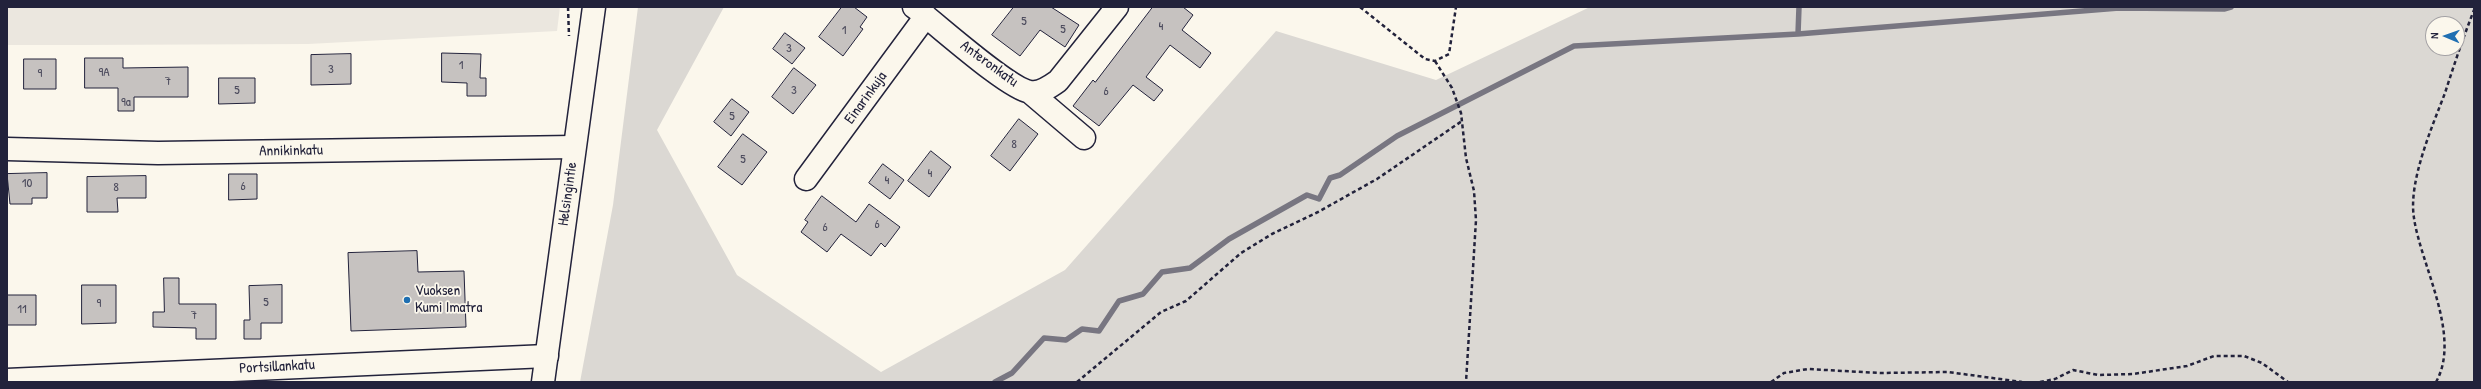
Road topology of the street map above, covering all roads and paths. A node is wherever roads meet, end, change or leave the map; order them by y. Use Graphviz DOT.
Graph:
graph roads {
  1 [pos="568,7"];
  2 [pos="594,7"];
  3 [pos="1117,7"];
  4 [pos="1360,7"];
  5 [pos="1456,7"];
  6 [pos="2474,10"];
  7 [pos="920,12"];
  8 [pos="569,42"];
  9 [pos="1435,61"];
  10 [pos="1031,93"];
  11 [pos="1462,121"];
  12 [pos="1084,138"];
  13 [pos="574,147"];
  14 [pos="7,149"];
  15 [pos="806,179"];
  16 [pos="547,356"];
  17 [pos="7,380"];
  18 [pos="543,382"];
  19 [pos="1077,382"];
  20 [pos="1466,382"];
  21 [pos="1771,382"];
  22 [pos="2009,382"];
  23 [pos="2022,382"];
  24 [pos="2040,382"];
  25 [pos="2288,382"];
  26 [pos="2436,382"];
  1 -- 8 [label="path"];
  2 -- 13 [label="street, Helsingintie"];
  3 -- 10 [label="street, Anteronkatu"];
  4 -- 9 [label="path"];
  5 -- 9 [label="path"];
  6 -- 26 [label="path"];
  7 -- 10 [label="street, Anteronkatu"];
  7 -- 15 [label="street, Einarinkuja"];
  9 -- 11 [label="path"];
  10 -- 12 [label="street"];
  11 -- 19 [label="path"];
  11 -- 20 [label="path"];
  13 -- 14 [label="street, Annikinkatu"];
  13 -- 16 [label="street, Helsingintie"];
  16 -- 17 [label="street, Portsillankatu"];
  16 -- 18 [label="street, Helsingintie"];
  21 -- 22 [label="path"];
  22 -- 23 [label="path"];
  24 -- 25 [label="path"];
}
